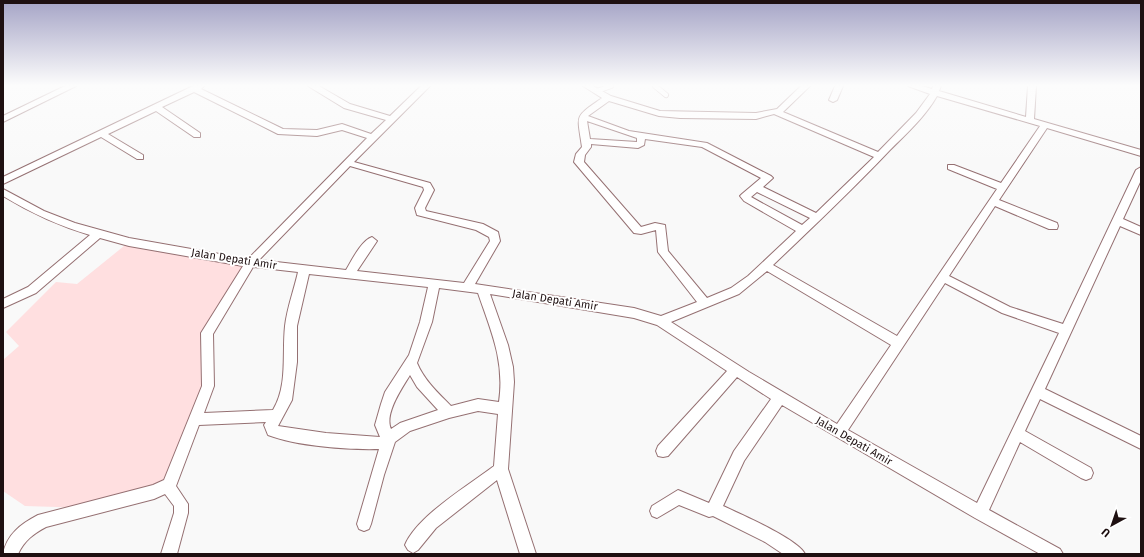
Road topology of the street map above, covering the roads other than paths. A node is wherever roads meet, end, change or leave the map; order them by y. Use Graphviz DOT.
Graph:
graph roads {
  1 [pos="18,112"];
  2 [pos="146,112"];
  3 [pos="163,112"];
  4 [pos="243,112"];
  5 [pos="368,112"];
  6 [pos="399,112"];
  7 [pos="590,112"];
  8 [pos="656,112"];
  9 [pos="768,112"];
  10 [pos="778,112"];
  11 [pos="917,112"];
  12 [pos="1003,112"];
  13 [pos="1031,112"];
  14 [pos="583,117"];
  15 [pos="3,119"];
  16 [pos="392,119"];
  17 [pos="1030,121"];
  18 [pos="1044,126"];
  19 [pos="102,134"];
  20 [pos="197,135"];
  21 [pos="641,136"];
  22 [pos="374,137"];
  23 [pos="586,141"];
  24 [pos="1141,153"];
  25 [pos="880,156"];
  26 [pos="140,157"];
  27 [pos="348,163"];
  28 [pos="951,166"];
  29 [pos="1141,170"];
  30 [pos="3,181"];
  31 [pos="1002,187"];
  32 [pos="756,188"];
  33 [pos="3,192"];
  34 [pos="992,201"];
  35 [pos="818,218"];
  36 [pos="1117,221"];
  37 [pos="1053,226"];
  38 [pos="804,231"];
  39 [pos="1141,231"];
  40 [pos="98,234"];
  41 [pos="372,241"];
  42 [pos="250,264"];
  43 [pos="766,266"];
  44 [pos="305,268"];
  45 [pos="349,274"];
  46 [pos="942,277"];
  47 [pos="434,284"];
  48 [pos="468,287"];
  49 [pos="482,289"];
  50 [pos="3,304"];
  51 [pos="705,304"];
  52 [pos="661,321"];
  53 [pos="1065,330"];
  54 [pos="898,343"];
  55 [pos="411,364"];
  56 [pos="736,370"];
  57 [pos="1036,391"];
  58 [pos="780,397"];
  59 [pos="505,409"];
  60 [pos="449,412"];
  61 [pos="275,416"];
  62 [pos="196,419"];
  63 [pos="839,432"];
  64 [pos="1017,433"];
  65 [pos="389,440"];
  66 [pos="1141,443"];
  67 [pos="663,451"];
  68 [pos="501,469"];
  69 [pos="1086,473"];
  70 [pos="167,486"];
  71 [pos="714,509"];
  72 [pos="657,511"];
  73 [pos="980,513"];
  74 [pos="364,524"];
  75 [pos="413,544"];
  76 [pos="10,554"];
  77 [pos="169,554"];
  78 [pos="528,554"];
  79 [pos="798,554"];
  80 [pos="1055,554"];
  1 -- 15 [label="street"];
  2 -- 19 [label="street"];
  3 -- 20 [label="street"];
  4 -- 22 [label="street"];
  5 -- 16 [label="street"];
  6 -- 16 [label="street"];
  7 -- 14 [label="street"];
  8 -- 9 [label="street"];
  10 -- 25 [label="street"];
  11 -- 25 [label="street"];
  12 -- 17 [label="street"];
  13 -- 17 [label="street"];
  14 -- 21 [label="street"];
  14 -- 23 [label="street"];
  16 -- 22 [label="street"];
  17 -- 18 [label="street"];
  18 -- 24 [label="street"];
  18 -- 31 [label="street"];
  19 -- 26 [label="street"];
  19 -- 30 [label="street"];
  21 -- 23 [label="street"];
  21 -- 32 [label="street"];
  22 -- 27 [label="street"];
  23 -- 51 [label="street"];
  25 -- 35 [label="street"];
  27 -- 42 [label="street"];
  27 -- 48 [label="street"];
  28 -- 31 [label="street"];
  29 -- 36 [label="street"];
  31 -- 34 [label="street"];
  32 -- 35 [label="street"];
  32 -- 38 [label="street"];
  33 -- 40 [label="street, Jalan Depati Amir"];
  34 -- 37 [label="street"];
  34 -- 46 [label="street"];
  35 -- 38 [label="street"];
  36 -- 39 [label="street"];
  36 -- 53 [label="street"];
  38 -- 43 [label="street"];
  40 -- 42 [label="street, Jalan Depati Amir"];
  40 -- 50 [label="street"];
  41 -- 45 [label="street"];
  42 -- 44 [label="street, Jalan Depati Amir"];
  42 -- 62 [label="street"];
  43 -- 51 [label="street"];
  43 -- 54 [label="street"];
  44 -- 45 [label="street, Jalan Depati Amir"];
  44 -- 61 [label="street"];
  45 -- 47 [label="street, Jalan Depati Amir"];
  46 -- 53 [label="street"];
  46 -- 54 [label="street"];
  47 -- 48 [label="street, Jalan Depati Amir"];
  47 -- 55 [label="street"];
  48 -- 49 [label="street, Jalan Depati Amir"];
  49 -- 52 [label="street, Jalan Depati Amir"];
  49 -- 59 [label="street"];
  51 -- 52 [label="street"];
  52 -- 56 [label="street, Jalan Depati Amir"];
  53 -- 57 [label="street"];
  54 -- 63 [label="street"];
  55 -- 60 [label="street"];
  55 -- 65 [label="street"];
  56 -- 58 [label="street, Jalan Depati Amir"];
  56 -- 67 [label="street"];
  57 -- 64 [label="street"];
  57 -- 66 [label="street"];
  58 -- 63 [label="street, Jalan Depati Amir"];
  58 -- 71 [label="street"];
  59 -- 60 [label="street"];
  59 -- 68 [label="street"];
  60 -- 65 [label="street"];
  61 -- 62 [label="street"];
  61 -- 65 [label="street"];
  62 -- 70 [label="street"];
  63 -- 73 [label="street, Jalan Depati Amir"];
  64 -- 69 [label="street"];
  64 -- 73 [label="street"];
  65 -- 74 [label="street"];
  68 -- 75 [label="street"];
  68 -- 78 [label="street"];
  70 -- 76 [label="street"];
  70 -- 77 [label="street"];
  71 -- 72 [label="street"];
  71 -- 79 [label="street"];
  73 -- 80 [label="street, Jalan Depati Amir"];
}
